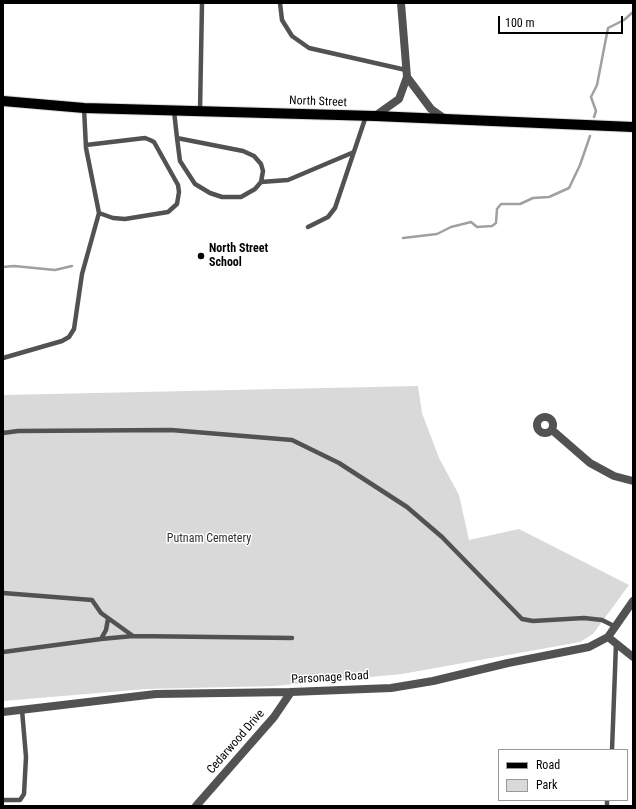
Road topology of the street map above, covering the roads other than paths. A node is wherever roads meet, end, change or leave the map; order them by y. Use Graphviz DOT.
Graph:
graph roads {
  1 [pos="202,3"];
  2 [pos="280,3"];
  3 [pos="401,3"];
  4 [pos="407,74"];
  5 [pos="3,101"];
  6 [pos="84,108"];
  7 [pos="174,111"];
  8 [pos="200,112"];
  9 [pos="370,116"];
  10 [pos="445,119"];
  11 [pos="633,127"];
  12 [pos="177,138"];
  13 [pos="86,145"];
  14 [pos="354,152"];
  15 [pos="261,182"];
  16 [pos="99,214"];
  17 [pos="308,227"];
  18 [pos="3,358"];
  19 [pos="552,430"];
  20 [pos="3,432"];
  21 [pos="633,482"];
  22 [pos="3,593"];
  23 [pos="633,601"];
  24 [pos="108,619"];
  25 [pos="616,627"];
  26 [pos="133,636"];
  27 [pos="608,637"];
  28 [pos="292,638"];
  29 [pos="101,639"];
  30 [pos="616,644"];
  31 [pos="3,652"];
  32 [pos="633,657"];
  33 [pos="291,692"];
  34 [pos="22,710"];
  35 [pos="3,712"];
  36 [pos="612,749"];
  37 [pos="3,800"];
  38 [pos="196,806"];
  1 -- 8 [label="lane"];
  2 -- 4 [label="lane"];
  3 -- 4 [label="street"];
  4 -- 9 [label="street"];
  4 -- 10 [label="street"];
  5 -- 6 [label="main road, North Street"];
  6 -- 7 [label="main road, North Street"];
  6 -- 13 [label="lane"];
  7 -- 8 [label="main road, North Street"];
  7 -- 12 [label="lane"];
  8 -- 9 [label="main road, North Street"];
  9 -- 10 [label="main road, North Street"];
  9 -- 14 [label="lane"];
  10 -- 11 [label="main road, North Street"];
  12 -- 15 [label="lane"];
  12 -- 15 [label="lane"];
  13 -- 16 [label="lane"];
  13 -- 16 [label="lane"];
  14 -- 15 [label="lane"];
  14 -- 17 [label="lane"];
  16 -- 18 [label="lane"];
  19 -- 21 [label="street"];
  20 -- 25 [label="lane"];
  22 -- 24 [label="lane"];
  23 -- 25 [label="street, Parsonage Road"];
  24 -- 26 [label="lane"];
  24 -- 29 [label="lane"];
  25 -- 27 [label="street, Parsonage Road"];
  26 -- 28 [label="lane"];
  26 -- 29 [label="lane"];
  27 -- 30 [label="street"];
  27 -- 33 [label="street, Parsonage Road"];
  29 -- 31 [label="lane"];
  30 -- 32 [label="street"];
  30 -- 36 [label="lane"];
  33 -- 34 [label="street, Parsonage Road"];
  33 -- 38 [label="street, Cedarwood Drive"];
  34 -- 35 [label="street, Parsonage Road"];
  34 -- 37 [label="lane"];
}
